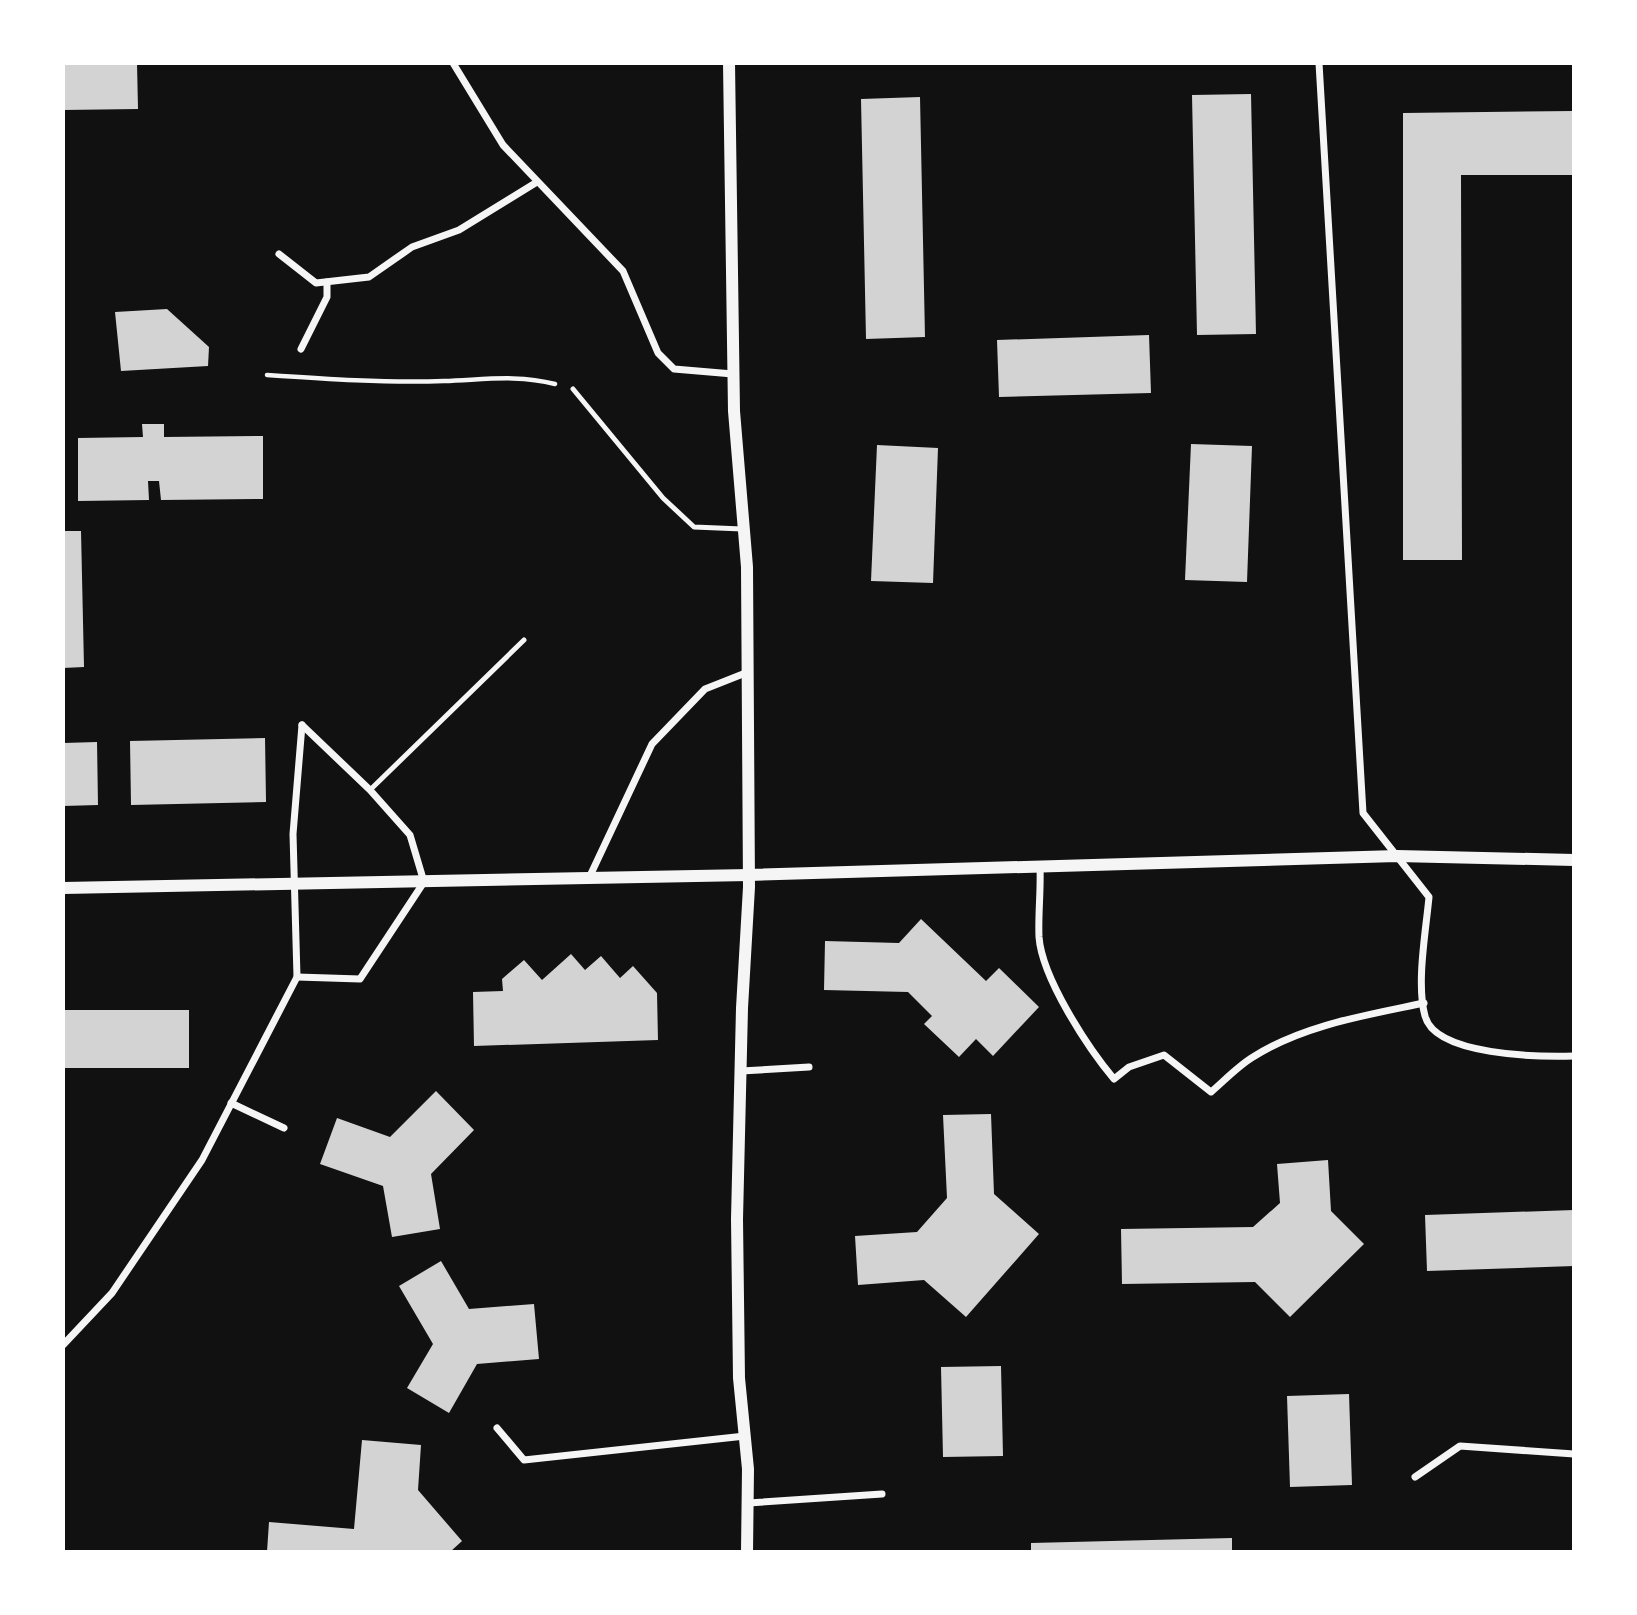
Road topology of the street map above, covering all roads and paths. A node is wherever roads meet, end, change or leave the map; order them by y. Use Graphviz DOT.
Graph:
graph roads {
  1 [pos="453,63"];
  2 [pos="729,63"];
  3 [pos="1319,63"];
  4 [pos="537,182"];
  5 [pos="279,254"];
  6 [pos="327,282"];
  7 [pos="302,349"];
  8 [pos="733,374"];
  9 [pos="267,375"];
  10 [pos="573,389"];
  11 [pos="744,529"];
  12 [pos="524,640"];
  13 [pos="748,672"];
  14 [pos="370,790"];
  15 [pos="1397,856"];
  16 [pos="1574,860"];
  17 [pos="1040,867"];
  18 [pos="749,875"];
  19 [pos="589,878"];
  20 [pos="424,882"];
  21 [pos="292,884"];
  22 [pos="63,888"];
  23 [pos="297,977"];
  24 [pos="1424,1003"];
  25 [pos="1574,1056"];
  26 [pos="809,1067"];
  27 [pos="741,1071"];
  28 [pos="231,1103"];
  29 [pos="285,1128"];
  30 [pos="63,1345"];
  31 [pos="497,1428"];
  32 [pos="745,1436"];
  33 [pos="1574,1454"];
  34 [pos="1415,1477"];
  35 [pos="882,1494"];
  36 [pos="748,1503"];
  37 [pos="747,1552"];
  1 -- 4 [label="street"];
  2 -- 8 [label="street"];
  3 -- 15 [label="street"];
  4 -- 6 [label="street"];
  4 -- 8 [label="street"];
  5 -- 6 [label="street"];
  6 -- 7 [label="street"];
  8 -- 11 [label="street"];
  9 -- 10 [label="path"];
  10 -- 11 [label="lane"];
  11 -- 13 [label="street"];
  12 -- 14 [label="lane"];
  13 -- 18 [label="street"];
  13 -- 19 [label="street"];
  14 -- 20 [label="street"];
  14 -- 21 [label="street"];
  15 -- 16 [label="street"];
  15 -- 17 [label="street"];
  15 -- 24 [label="street"];
  17 -- 18 [label="street"];
  17 -- 24 [label="street"];
  18 -- 19 [label="street"];
  18 -- 27 [label="street"];
  19 -- 20 [label="street"];
  20 -- 21 [label="street"];
  20 -- 23 [label="street"];
  21 -- 22 [label="street"];
  21 -- 23 [label="street"];
  23 -- 28 [label="street"];
  24 -- 25 [label="street"];
  26 -- 27 [label="street"];
  27 -- 32 [label="street"];
  28 -- 29 [label="street"];
  28 -- 30 [label="street"];
  31 -- 32 [label="street"];
  32 -- 36 [label="street"];
  33 -- 34 [label="street"];
  35 -- 36 [label="street"];
  36 -- 37 [label="street"];
}
